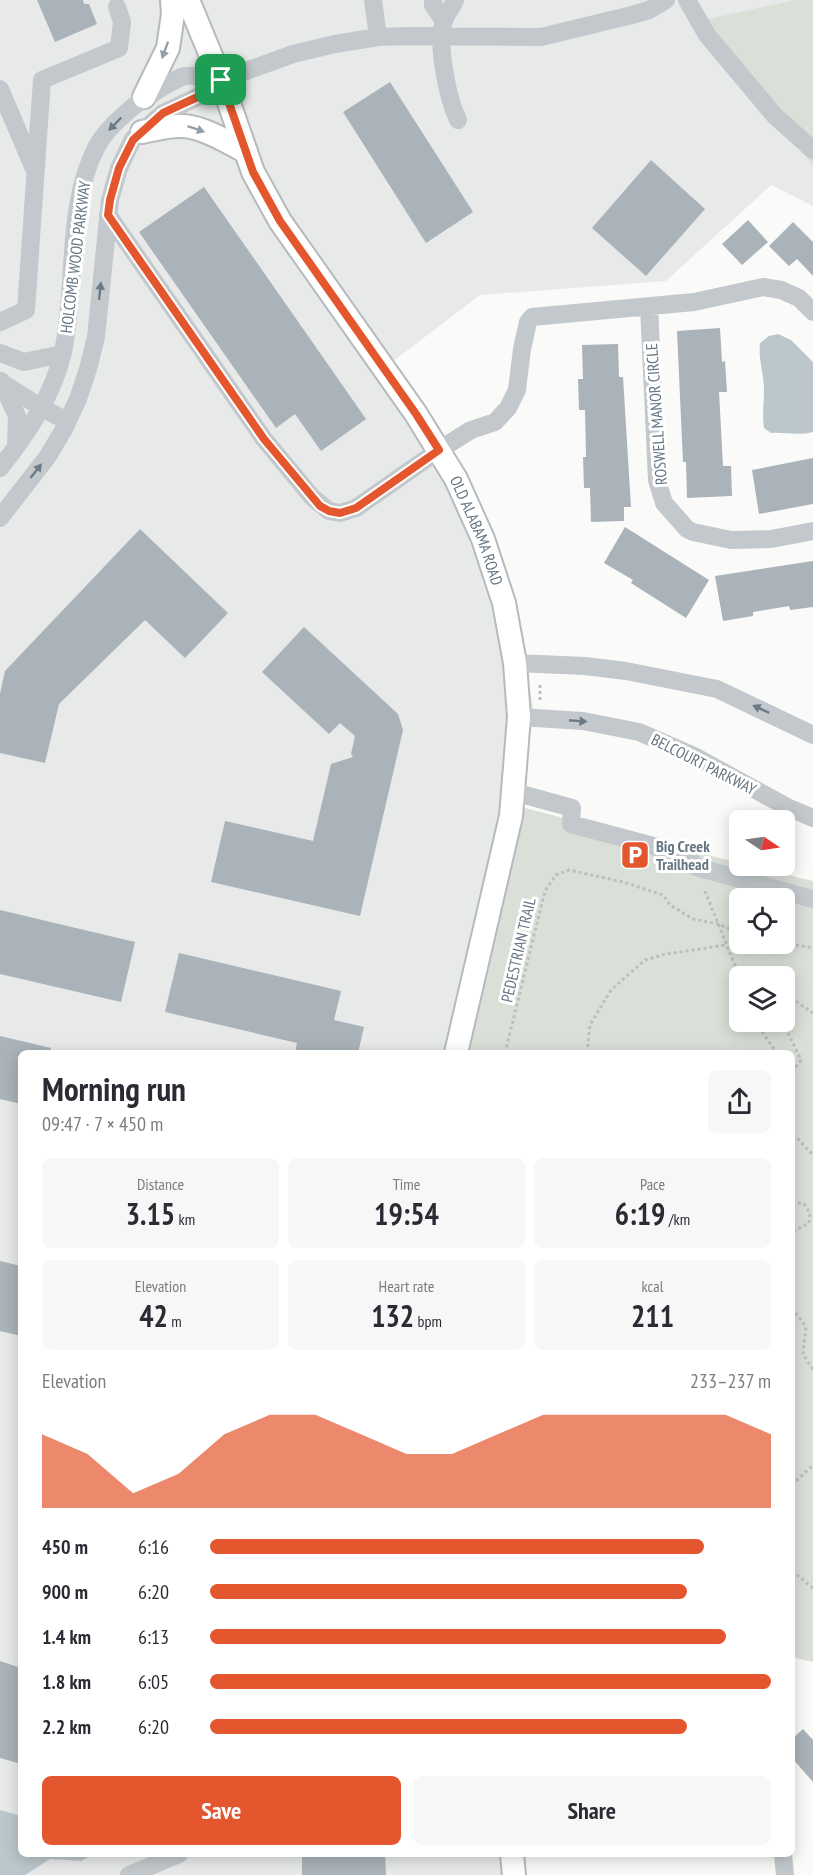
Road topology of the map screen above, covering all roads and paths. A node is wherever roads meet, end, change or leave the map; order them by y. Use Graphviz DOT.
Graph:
graph roads {
  1 [pos="172,0"];
  2 [pos="188,0"];
  3 [pos="373,0"];
  4 [pos="433,0"];
  5 [pos="455,0"];
  6 [pos="666,0"];
  7 [pos="687,0"];
  8 [pos="117,7"];
  9 [pos="443,29"];
  10 [pos="378,37"];
  11 [pos="221,80"];
  12 [pos="0,89"];
  13 [pos="144,97"];
  14 [pos="458,120"];
  15 [pos="142,132"];
  16 [pos="813,150"];
  17 [pos="246,152"];
  18 [pos="37,175"];
  19 [pos="108,215"];
  20 [pos="649,306"];
  21 [pos="813,312"];
  22 [pos="0,322"];
  23 [pos="0,353"];
  24 [pos="63,354"];
  25 [pos="24,362"];
  26 [pos="1,381"];
  27 [pos="53,381"];
  28 [pos="79,395"];
  29 [pos="42,408"];
  30 [pos="67,421"];
  31 [pos="16,448"];
  32 [pos="439,450"];
  33 [pos="0,468"];
  34 [pos="0,518"];
  35 [pos="813,531"];
  36 [pos="515,663"];
  37 [pos="540,685"];
  38 [pos="540,703"];
  39 [pos="519,717"];
  40 [pos="813,735"];
  41 [pos="514,792"];
  42 [pos="813,818"];
  43 [pos="705,891"];
  44 [pos="813,899"];
  45 [pos="717,924"];
  46 [pos="729,929"];
  47 [pos="726,945"];
  48 [pos="795,945"];
  49 [pos="813,948"];
  50 [pos="735,966"];
  51 [pos="795,1004"];
  52 [pos="813,1013"];
  53 [pos="762,1032"];
  54 [pos="788,1032"];
  55 [pos="457,1050"];
  56 [pos="507,1050"];
  57 [pos="587,1050"];
  58 [pos="775,1050"];
  59 [pos="795,1068"];
  60 [pos="795,1137"];
  61 [pos="813,1155"];
  62 [pos="795,1202"];
  63 [pos="795,1230"];
  64 [pos="795,1312"];
  65 [pos="813,1370"];
  66 [pos="813,1465"];
  67 [pos="795,1482"];
  68 [pos="795,1573"];
  69 [pos="813,1588"];
  70 [pos="172,1857"];
  71 [pos="512,1857"];
  72 [pos="783,1857"];
  73 [pos="129,1875"];
  74 [pos="514,1875"];
  75 [pos="785,1875"];
  1 -- 13 [label="main road, one-way"];
  2 -- 11 [label="main road, OLD ALABAMA ROAD"];
  3 -- 10 [label="street"];
  4 -- 9 [label="street"];
  5 -- 9 [label="street"];
  6 -- 9 [label="street, HOLCOMB WOOD PARKWAY"];
  7 -- 16 [label="street"];
  8 -- 18 [label="street"];
  9 -- 10 [label="street, HOLCOMB WOOD PARKWAY"];
  9 -- 14 [label="street"];
  10 -- 11 [label="street, HOLCOMB WOOD PARKWAY"];
  11 -- 13 [label="street, HOLCOMB WOOD PARKWAY"];
  11 -- 15 [label="street, HOLCOMB WOOD PARKWAY"];
  11 -- 17 [label="main road, OLD ALABAMA ROAD"];
  12 -- 18 [label="street"];
  13 -- 24 [label="street, HOLCOMB WOOD PARKWAY, one-way"];
  15 -- 17 [label="main road, one-way"];
  15 -- 19 [label="street, HOLCOMB WOOD PARKWAY"];
  17 -- 32 [label="main road, OLD ALABAMA ROAD"];
  18 -- 22 [label="street"];
  28 -- 19 [label="street, HOLCOMB WOOD PARKWAY, one-way"];
  19 -- 32 [label="street"];
  20 -- 21 [label="street"];
  20 -- 32 [label="street"];
  20 -- 35 [label="street, ROSWELL MANOR CIRCLE"];
  23 -- 25 [label="street"];
  24 -- 25 [label="street"];
  24 -- 27 [label="street, HOLCOMB WOOD PARKWAY"];
  25 -- 27 [label="street"];
  26 -- 29 [label="street"];
  26 -- 31 [label="street"];
  27 -- 28 [label="street"];
  27 -- 29 [label="street, HOLCOMB WOOD PARKWAY"];
  28 -- 30 [label="street, HOLCOMB WOOD PARKWAY"];
  29 -- 30 [label="street"];
  29 -- 31 [label="street, HOLCOMB WOOD PARKWAY"];
  34 -- 30 [label="street, HOLCOMB WOOD PARKWAY, one-way"];
  31 -- 33 [label="street, HOLCOMB WOOD PARKWAY"];
  32 -- 36 [label="main road, OLD ALABAMA ROAD"];
  36 -- 39 [label="main road, OLD ALABAMA ROAD"];
  40 -- 36 [label="street, one-way"];
  37 -- 38 [label="path"];
  39 -- 41 [label="main road, OLD ALABAMA ROAD"];
  39 -- 42 [label="street, BELCOURT PARKWAY, one-way"];
  41 -- 44 [label="street"];
  41 -- 55 [label="main road, OLD ALABAMA ROAD"];
  43 -- 45 [label="path"];
  45 -- 46 [label="path, PEDESTRIAN TRAIL"];
  45 -- 47 [label="path"];
  45 -- 56 [label="path, PEDESTRIAN TRAIL"];
  47 -- 50 [label="path"];
  47 -- 57 [label="path"];
  48 -- 49 [label="path"];
  51 -- 52 [label="path"];
  53 -- 58 [label="path"];
  54 -- 59 [label="path"];
  60 -- 61 [label="path"];
  62 -- 63 [label="path"];
  64 -- 65 [label="path"];
  66 -- 67 [label="path"];
  68 -- 69 [label="path"];
  70 -- 73 [label="street"];
  71 -- 74 [label="main road"];
  72 -- 75 [label="street"];
}
